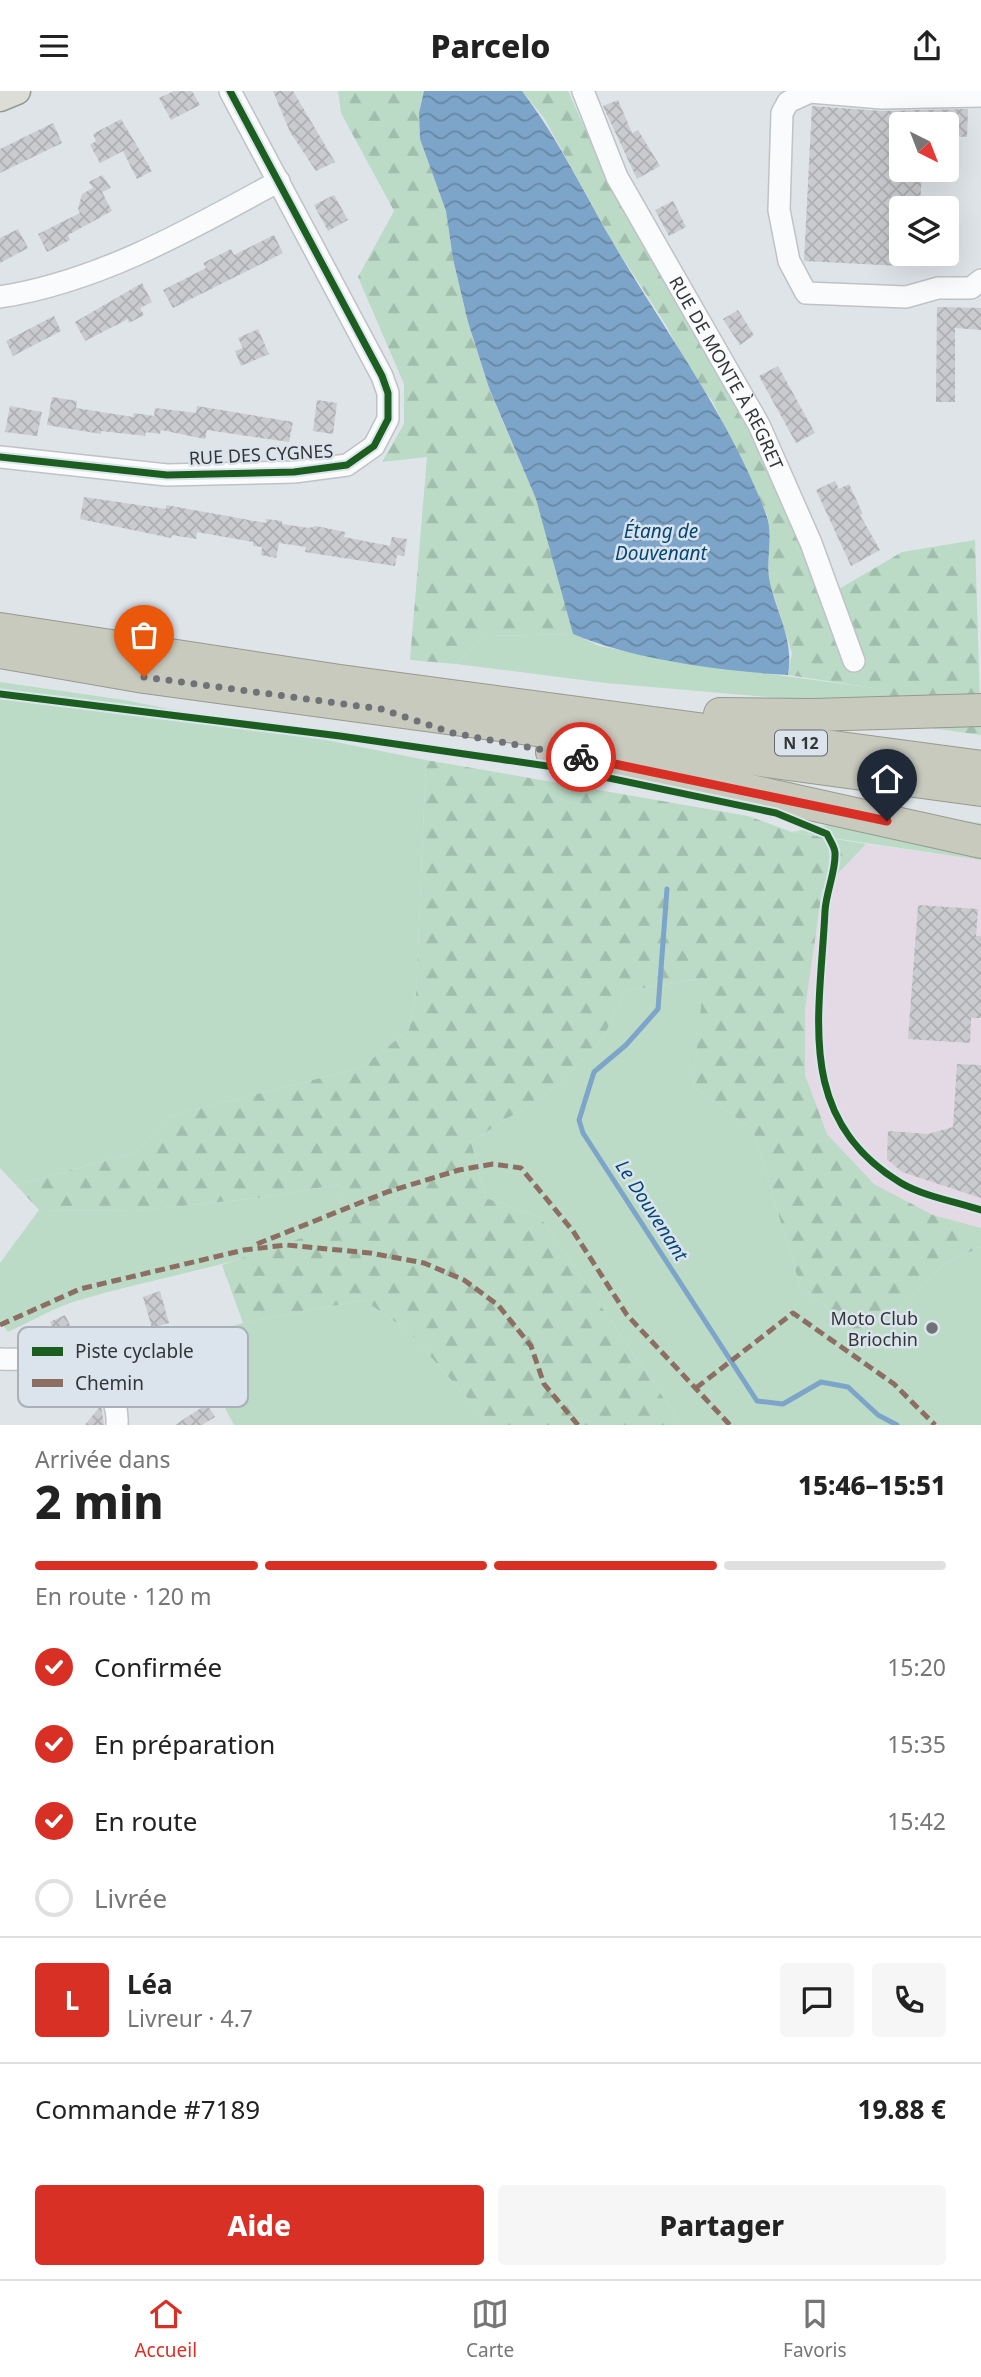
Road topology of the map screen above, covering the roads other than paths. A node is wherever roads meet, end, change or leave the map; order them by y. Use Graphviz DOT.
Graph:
graph roads {
  1 [pos="17,91"];
  2 [pos="230,91"];
  3 [pos="583,91"];
  4 [pos="981,96"];
  5 [pos="0,98"];
  6 [pos="279,181"];
  7 [pos="981,281"];
  8 [pos="0,297"];
  9 [pos="0,457"];
  10 [pos="0,629"];
  11 [pos="0,652"];
  12 [pos="855,661"];
  13 [pos="381,709"];
  14 [pos="981,710"];
  15 [pos="621,719"];
  16 [pos="981,767"];
  17 [pos="981,790"];
  18 [pos="981,842"];
  19 [pos="0,1359"];
  20 [pos="18,1360"];
  21 [pos="117,1407"];
  22 [pos="117,1425"];
  1 -- 5 [label="main road"];
  2 -- 6 [label="street, RUE DES CYGNES"];
  3 -- 12 [label="street, RUE DE MONTE À REGRET"];
  4 -- 7 [label="street"];
  6 -- 8 [label="street"];
  6 -- 9 [label="street, RUE DES CYGNES"];
  10 -- 15 [label="highway, N 12"];
  11 -- 13 [label="highway, N 12"];
  13 -- 17 [label="highway, N 12"];
  13 -- 18 [label="highway"];
  14 -- 15 [label="highway, N 12"];
  15 -- 16 [label="highway, N 12"];
  19 -- 20 [label="street"];
  21 -- 22 [label="street"];
}
